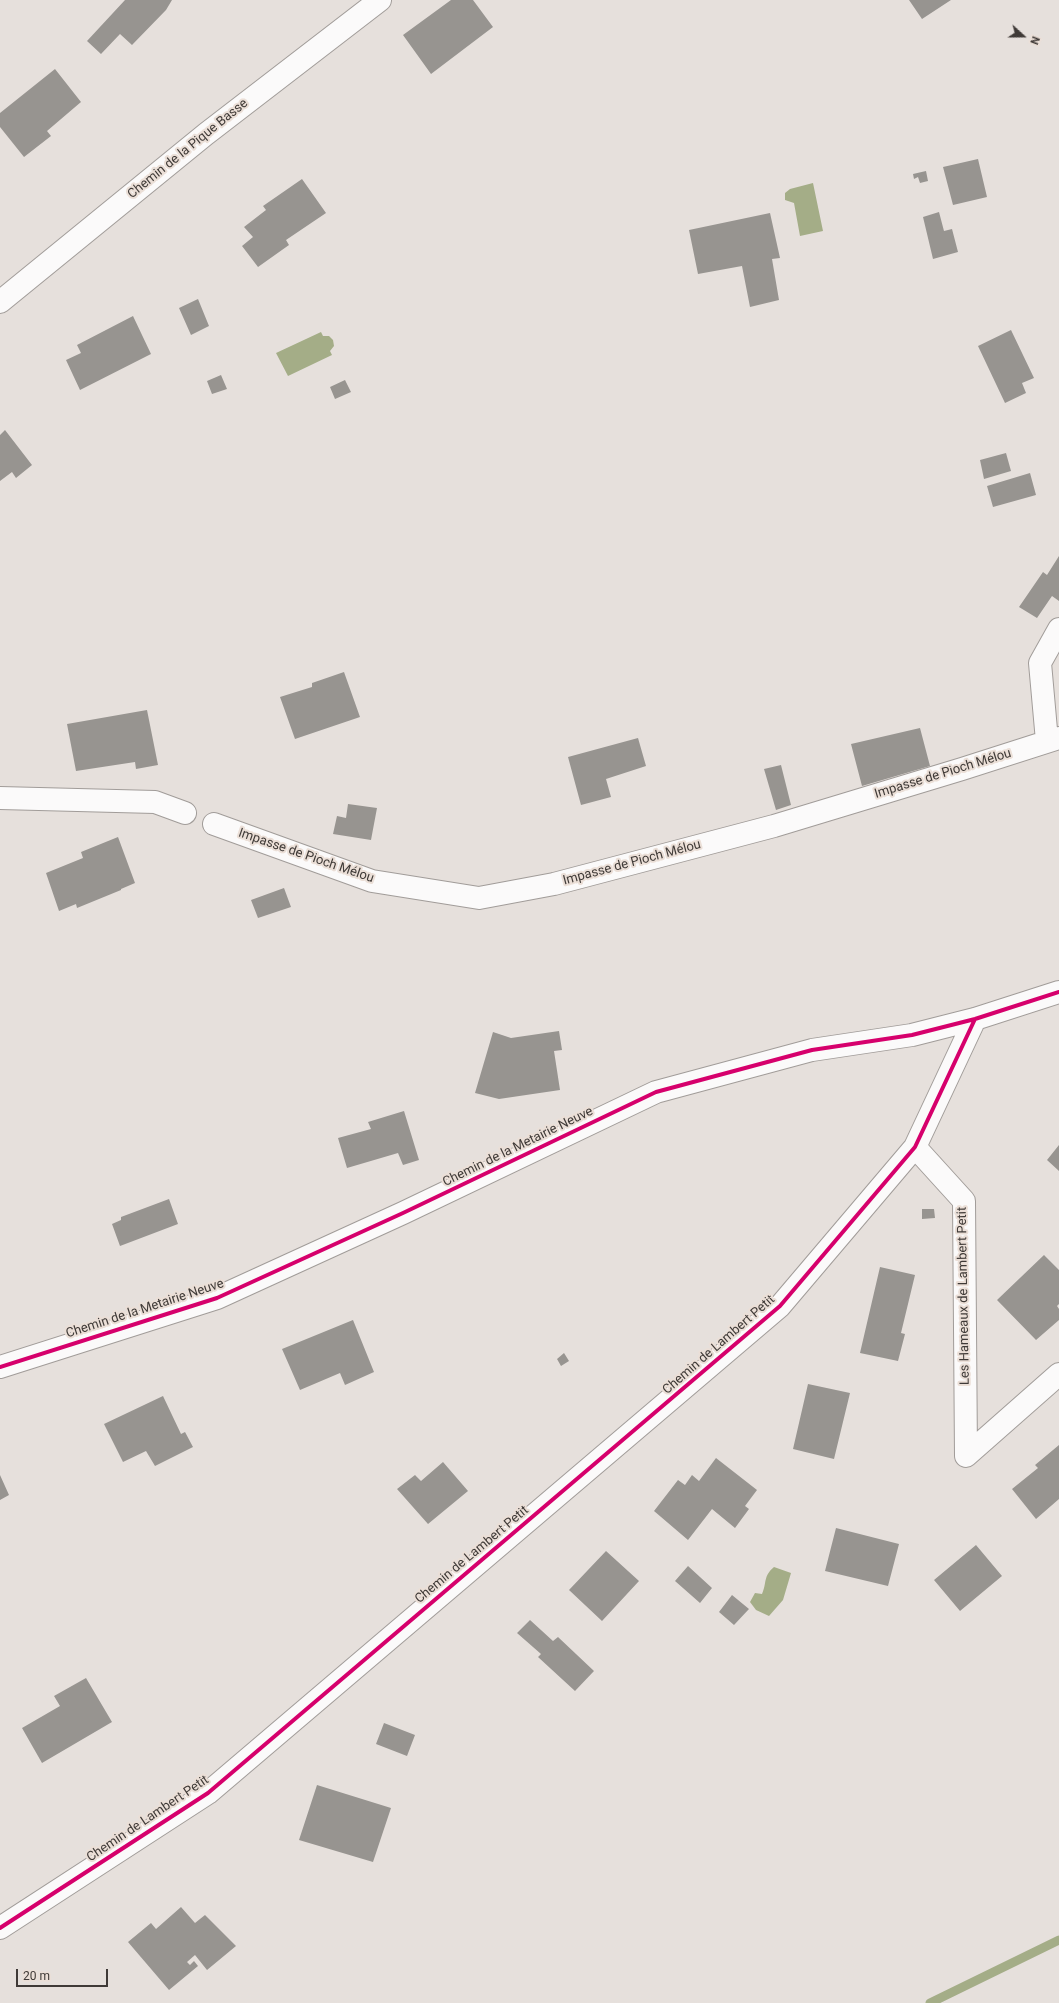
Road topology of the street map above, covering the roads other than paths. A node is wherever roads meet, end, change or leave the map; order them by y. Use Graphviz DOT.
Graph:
graph roads {
  1 [pos="380,0"];
  2 [pos="0,302"];
  3 [pos="1059,629"];
  4 [pos="1053,739"];
  5 [pos="0,798"];
  6 [pos="185,813"];
  7 [pos="214,824"];
  8 [pos="1059,992"];
  9 [pos="975,1019"];
  10 [pos="915,1148"];
  11 [pos="0,1367"];
  12 [pos="1059,1374"];
  13 [pos="0,1928"];
  1 -- 2 [label="street, Chemin de la Pique Basse"];
  3 -- 4 [label="street"];
  4 -- 7 [label="street, Impasse de Pioch Mélou"];
  5 -- 6 [label="street"];
  8 -- 9 [label="street, Chemin de la Metairie Neuve"];
  9 -- 10 [label="street"];
  9 -- 11 [label="street, Chemin de la Metairie Neuve"];
  10 -- 12 [label="street, Les Hameaux de Lambert Petit"];
  10 -- 13 [label="street, Chemin de Lambert Petit"];
}
